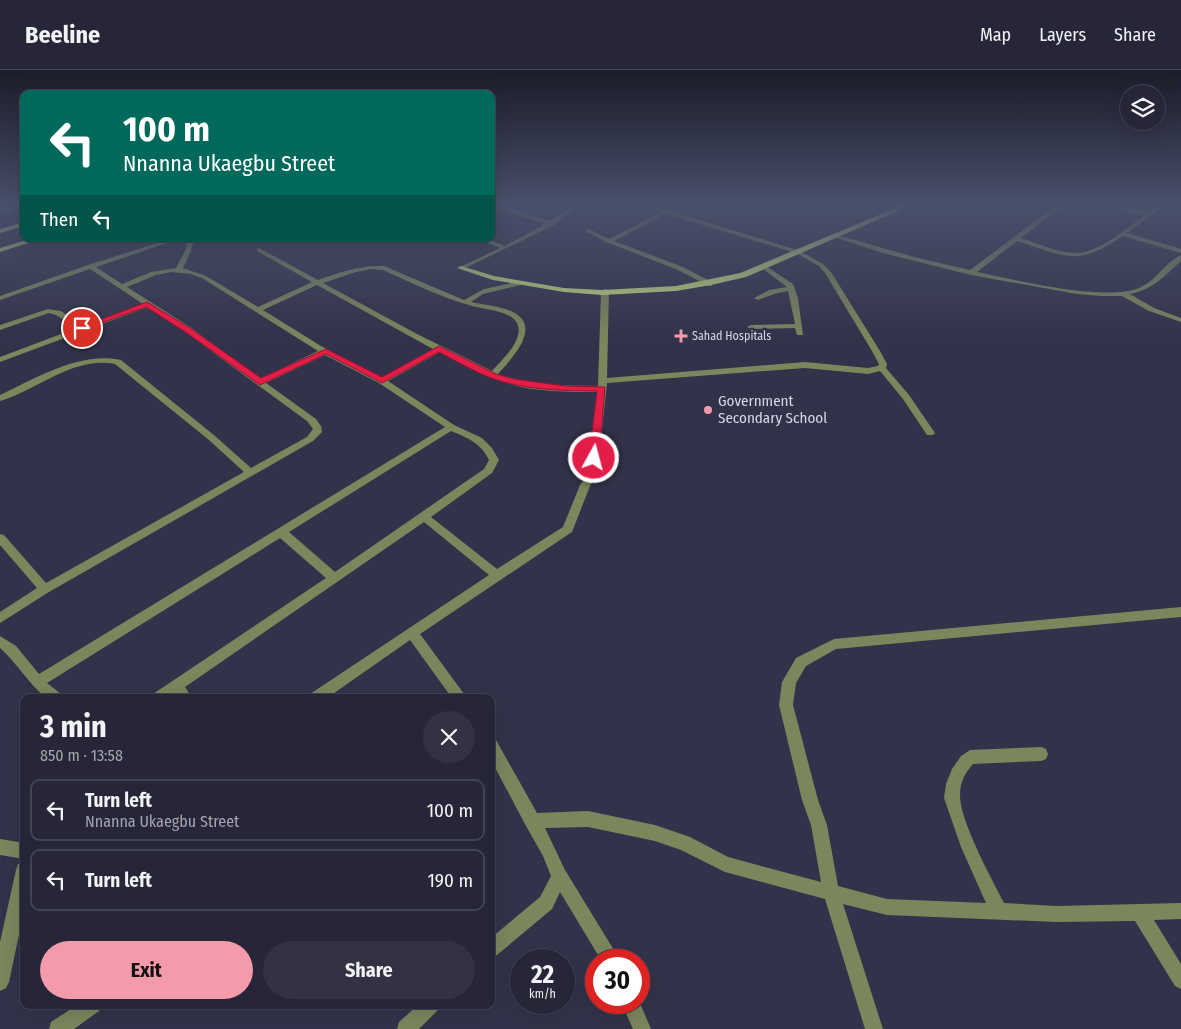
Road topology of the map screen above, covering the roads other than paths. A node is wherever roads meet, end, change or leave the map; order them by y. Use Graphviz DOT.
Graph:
graph roads {
  1 [pos="145,249"];
  2 [pos="189,249"];
  3 [pos="503,249"];
  4 [pos="625,249"];
  5 [pos="787,249"];
  6 [pos="805,249"];
  7 [pos="875,249"];
  8 [pos="1001,249"];
  9 [pos="1049,249"];
  10 [pos="1098,249"];
  11 [pos="259,250"];
  12 [pos="798,252"];
  13 [pos="1181,257"];
  14 [pos="1177,265"];
  15 [pos="90,266"];
  16 [pos="764,267"];
  17 [pos="461,268"];
  18 [pos="179,269"];
  19 [pos="971,273"];
  20 [pos="316,284"];
  21 [pos="518,284"];
  22 [pos="709,284"];
  23 [pos="122,286"];
  24 [pos="790,290"];
  25 [pos="605,291"];
  26 [pos="1124,294"];
  27 [pos="0,298"];
  28 [pos="758,298"];
  29 [pos="147,304"];
  30 [pos="468,304"];
  31 [pos="258,310"];
  32 [pos="1181,320"];
  33 [pos="751,327"];
  34 [pos="0,328"];
  35 [pos="82,328"];
  36 [pos="439,349"];
  37 [pos="326,351"];
  38 [pos="0,360"];
  39 [pos="882,368"];
  40 [pos="493,375"];
  41 [pos="382,381"];
  42 [pos="260,382"];
  43 [pos="602,385"];
  44 [pos="0,398"];
  45 [pos="451,427"];
  46 [pos="930,433"];
  47 [pos="250,473"];
  48 [pos="424,517"];
  49 [pos="281,532"];
  50 [pos="2,542"];
  51 [pos="497,574"];
  52 [pos="334,578"];
  53 [pos="45,589"];
  54 [pos="1181,612"];
  55 [pos="0,618"];
  56 [pos="411,632"];
  57 [pos="0,641"];
  58 [pos="37,682"];
  59 [pos="177,685"];
  60 [pos="51,694"];
  61 [pos="164,694"];
  62 [pos="183,694"];
  63 [pos="321,694"];
  64 [pos="457,694"];
  65 [pos="495,754"];
  66 [pos="1041,754"];
  67 [pos="531,821"];
  68 [pos="0,847"];
  69 [pos="20,850"];
  70 [pos="559,876"];
  71 [pos="20,889"];
  72 [pos="831,892"];
  73 [pos="1181,911"];
  74 [pos="1000,912"];
  75 [pos="1139,912"];
  76 [pos="495,946"];
  77 [pos="604,949"];
  78 [pos="1181,980"];
  79 [pos="0,982"];
  80 [pos="87,1009"];
  81 [pos="427,1009"];
  82 [pos="635,1014"];
  83 [pos="58,1029"];
  84 [pos="406,1029"];
  85 [pos="642,1029"];
  86 [pos="874,1029"];
  1 -- 15 [label="street"];
  2 -- 18 [label="street"];
  3 -- 17 [label="street"];
  4 -- 22 [label="street"];
  5 -- 12 [label="street"];
  6 -- 12 [label="main road"];
  7 -- 19 [label="street"];
  8 -- 19 [label="street"];
  9 -- 10 [label="street"];
  11 -- 20 [label="street"];
  12 -- 16 [label="main road"];
  12 -- 39 [label="street"];
  13 -- 14 [label="street"];
  14 -- 26 [label="street"];
  15 -- 23 [label="street"];
  15 -- 27 [label="street"];
  16 -- 22 [label="main road"];
  16 -- 24 [label="street"];
  17 -- 21 [label="main road"];
  18 -- 23 [label="street"];
  18 -- 31 [label="street"];
  19 -- 26 [label="street"];
  20 -- 30 [label="street"];
  20 -- 31 [label="street"];
  20 -- 36 [label="street"];
  21 -- 25 [label="main road"];
  21 -- 30 [label="street"];
  22 -- 25 [label="main road"];
  23 -- 29 [label="street"];
  24 -- 28 [label="street"];
  24 -- 33 [label="street"];
  25 -- 43 [label="street"];
  26 -- 32 [label="street"];
  29 -- 35 [label="street"];
  29 -- 42 [label="street"];
  30 -- 40 [label="street"];
  31 -- 37 [label="street"];
  34 -- 35 [label="street"];
  35 -- 38 [label="street"];
  36 -- 40 [label="street"];
  36 -- 41 [label="street"];
  37 -- 41 [label="street"];
  37 -- 42 [label="street"];
  39 -- 43 [label="street"];
  39 -- 46 [label="street"];
  40 -- 43 [label="street"];
  41 -- 45 [label="street"];
  42 -- 47 [label="street"];
  43 -- 51 [label="street"];
  44 -- 47 [label="street"];
  45 -- 48 [label="street"];
  45 -- 49 [label="street"];
  47 -- 53 [label="street"];
  48 -- 51 [label="street"];
  48 -- 52 [label="street"];
  49 -- 52 [label="street"];
  49 -- 58 [label="street"];
  50 -- 53 [label="street"];
  51 -- 56 [label="street"];
  52 -- 59 [label="street"];
  53 -- 55 [label="street"];
  54 -- 72 [label="street"];
  56 -- 63 [label="street"];
  56 -- 64 [label="street"];
  57 -- 58 [label="street"];
  58 -- 60 [label="street"];
  59 -- 61 [label="street"];
  59 -- 62 [label="street"];
  65 -- 67 [label="street"];
  66 -- 74 [label="street"];
  67 -- 70 [label="street"];
  67 -- 72 [label="street"];
  68 -- 69 [label="street"];
  70 -- 76 [label="street"];
  70 -- 77 [label="street"];
  71 -- 79 [label="street"];
  72 -- 74 [label="street"];
  72 -- 86 [label="street"];
  73 -- 75 [label="street"];
  74 -- 75 [label="street"];
  75 -- 78 [label="street"];
  80 -- 83 [label="street"];
  81 -- 84 [label="street"];
  82 -- 85 [label="street"];
}
